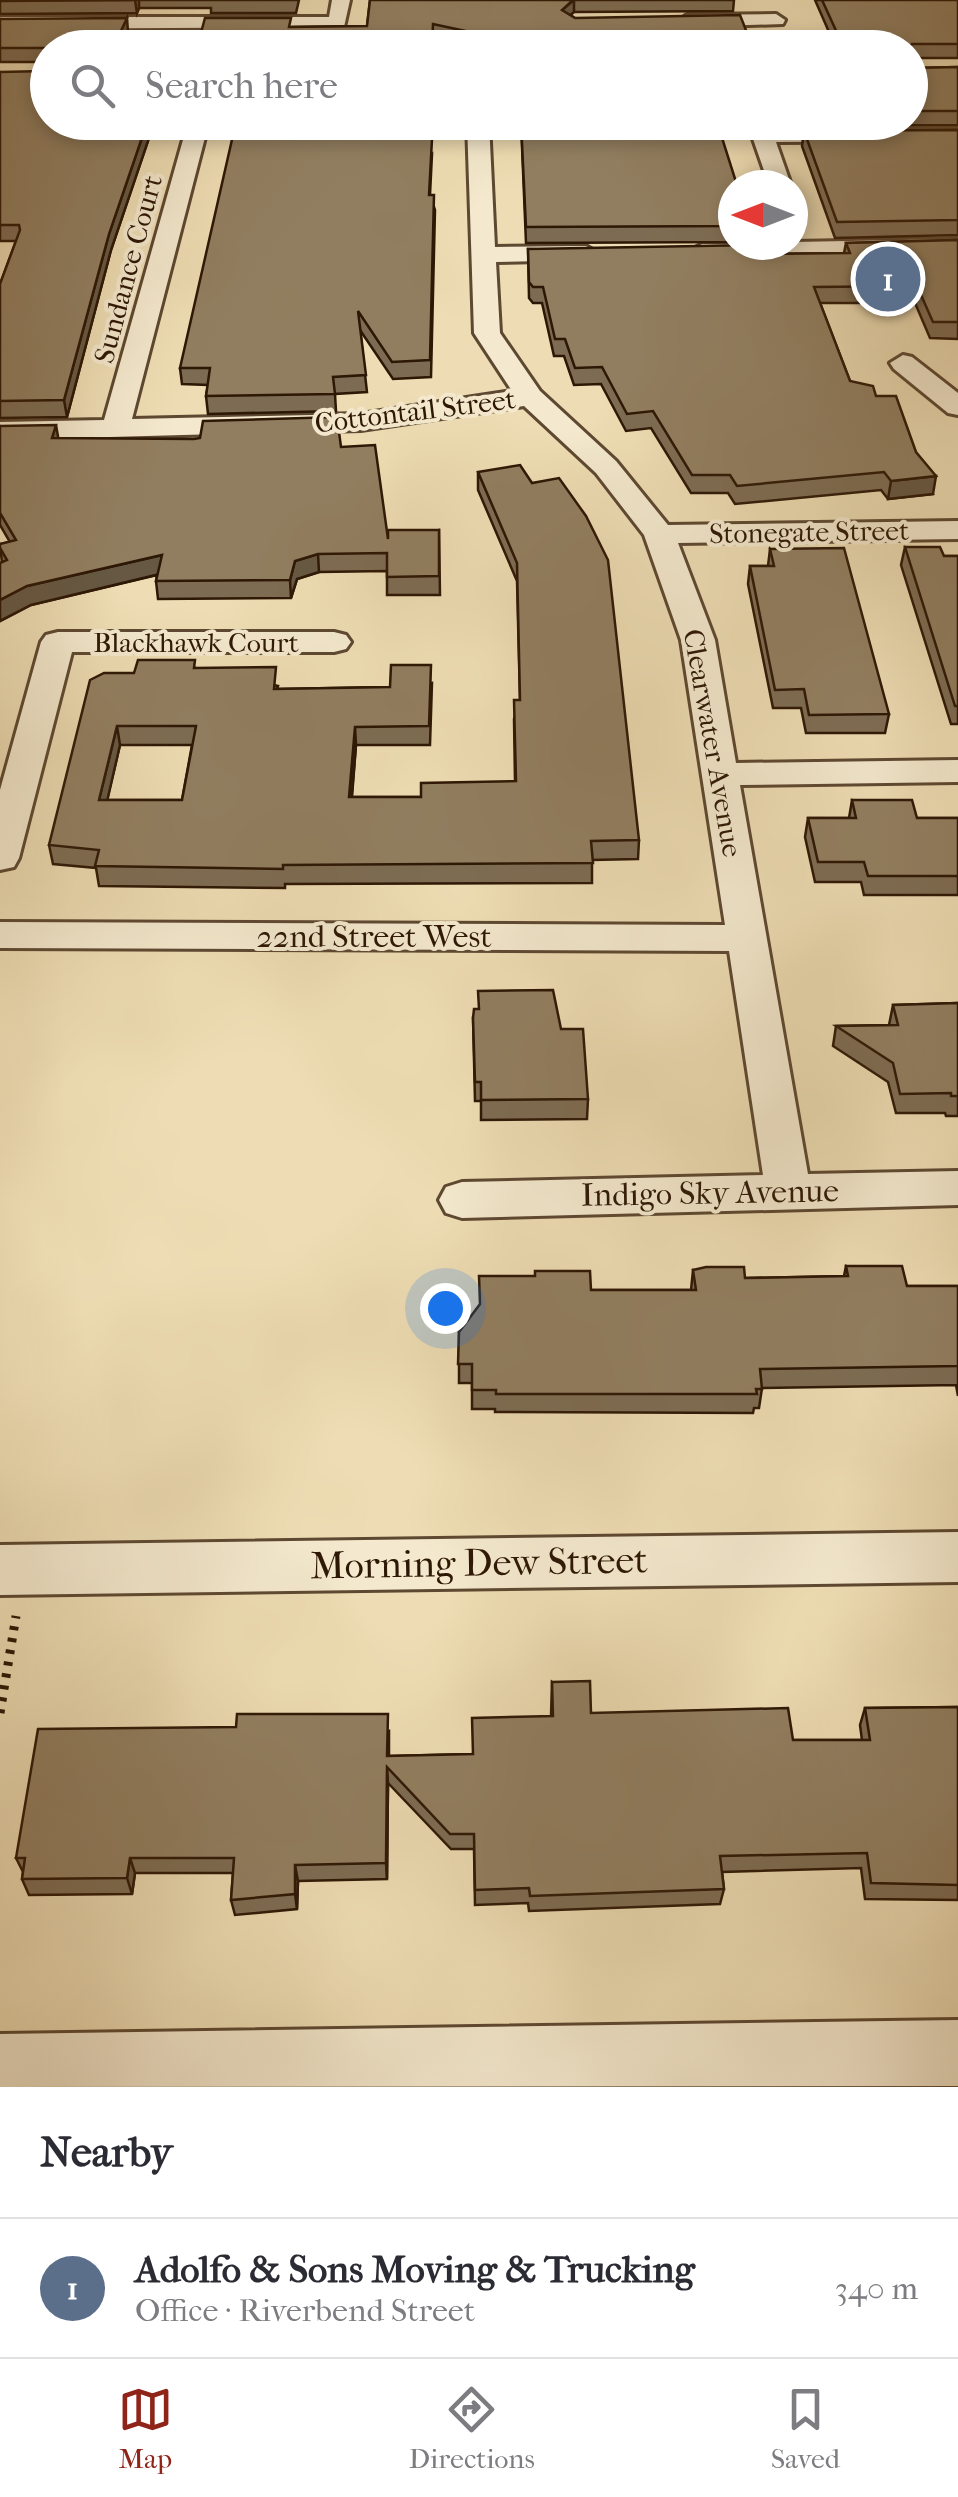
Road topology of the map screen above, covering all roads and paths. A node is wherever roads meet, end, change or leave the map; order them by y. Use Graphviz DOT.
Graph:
graph roads {
  1 [pos="341,0"];
  2 [pos="768,0"];
  3 [pos="666,21"];
  4 [pos="170,23"];
  5 [pos="0,24"];
  6 [pos="167,30"];
  7 [pos="928,135"];
  8 [pos="958,135"];
  9 [pos="194,140"];
  10 [pos="479,140"];
  11 [pos="764,140"];
  12 [pos="775,170"];
  13 [pos="958,246"];
  14 [pos="808,249"];
  15 [pos="718,251"];
  16 [pos="682,252"];
  17 [pos="602,253"];
  18 [pos="482,256"];
  19 [pos="903,364"];
  20 [pos="530,397"];
  21 [pos="958,406"];
  22 [pos="115,430"];
  23 [pos="0,431"];
  24 [pos="958,530"];
  25 [pos="659,534"];
  26 [pos="334,642"];
  27 [pos="958,772"];
  28 [pos="719,774"];
  29 [pos="0,858"];
  30 [pos="0,934"];
  31 [pos="748,938"];
  32 [pos="958,1188"];
  33 [pos="788,1189"];
  34 [pos="462,1200"];
  35 [pos="958,1557"];
  36 [pos="12,1570"];
  37 [pos="0,1713"];
  38 [pos="958,2053"];
  39 [pos="0,2068"];
  1 -- 4 [label="street"];
  2 -- 3 [label="street"];
  4 -- 5 [label="street"];
  4 -- 6 [label="street"];
  7 -- 8 [label="street"];
  9 -- 22 [label="street, Sundance Court"];
  10 -- 18 [label="street, Clearwater Avenue"];
  11 -- 12 [label="street"];
  13 -- 14 [label="street"];
  15 -- 16 [label="street"];
  17 -- 18 [label="street"];
  18 -- 20 [label="street, Clearwater Avenue"];
  19 -- 21 [label="street"];
  20 -- 22 [label="street, Cottontail Street"];
  20 -- 25 [label="street, Clearwater Avenue"];
  22 -- 23 [label="street, Cottontail Street"];
  24 -- 25 [label="street, Stonegate Street"];
  25 -- 28 [label="street, Clearwater Avenue"];
  26 -- 29 [label="street, Blackhawk Court"];
  27 -- 28 [label="street"];
  28 -- 31 [label="street, Clearwater Avenue"];
  30 -- 31 [label="street, 22nd Street West"];
  31 -- 33 [label="street, Clearwater Avenue"];
  32 -- 33 [label="street, Indigo Sky Avenue"];
  33 -- 34 [label="street, Indigo Sky Avenue"];
  35 -- 36 [label="street, Morning Dew Street"];
  36 -- 37 [label="path"];
  38 -- 39 [label="street"];
}
